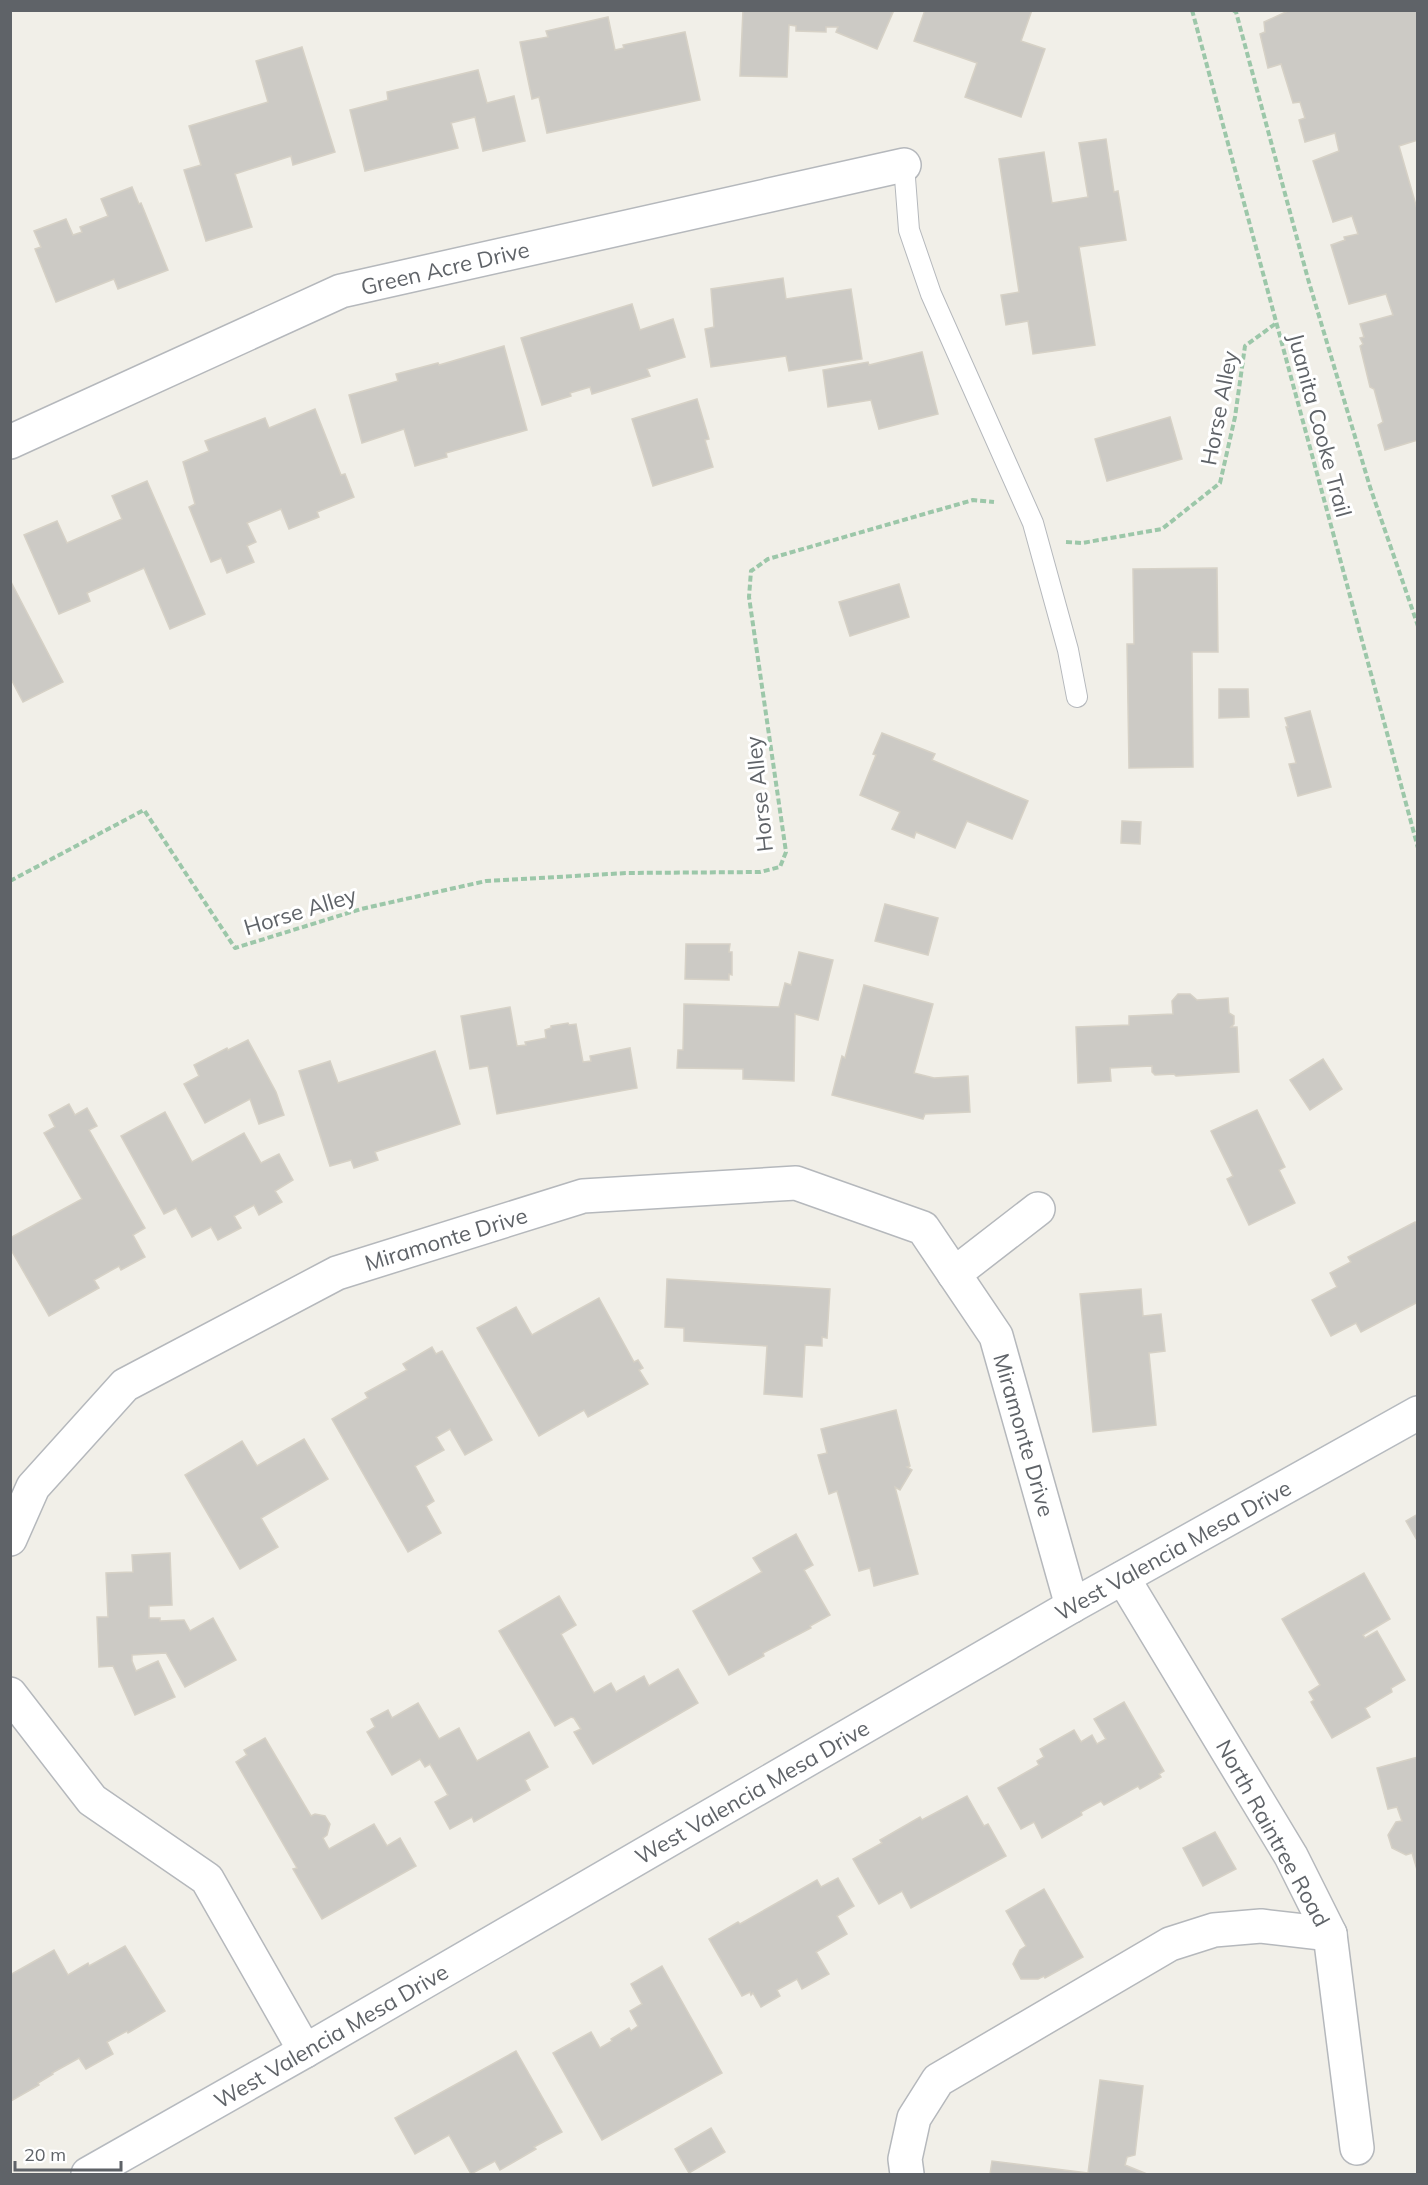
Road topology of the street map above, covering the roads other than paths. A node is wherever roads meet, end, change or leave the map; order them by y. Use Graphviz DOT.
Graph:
graph roads {
  1 [pos="904,165"];
  2 [pos="10,442"];
  3 [pos="1077,697"];
  4 [pos="1038,1209"];
  5 [pos="954,1274"];
  6 [pos="1418,1413"];
  7 [pos="10,1539"];
  8 [pos="1123,1578"];
  9 [pos="1072,1606"];
  10 [pos="10,1694"];
  11 [pos="1330,1934"];
  12 [pos="305,2051"];
  13 [pos="1357,2148"];
  14 [pos="88,2175"];
  15 [pos="907,2175"];
  1 -- 2 [label="street, Green Acre Drive"];
  1 -- 3 [label="lane"];
  4 -- 5 [label="street"];
  5 -- 7 [label="street, Miramonte Drive"];
  5 -- 9 [label="street, Miramonte Drive"];
  6 -- 8 [label="street, West Valencia Mesa Drive"];
  8 -- 9 [label="street, West Valencia Mesa Drive"];
  8 -- 11 [label="street, North Raintree Road"];
  9 -- 12 [label="street, West Valencia Mesa Drive"];
  10 -- 12 [label="street"];
  11 -- 13 [label="street, North Raintree Road"];
  11 -- 15 [label="street"];
  12 -- 14 [label="street, West Valencia Mesa Drive"];
}
